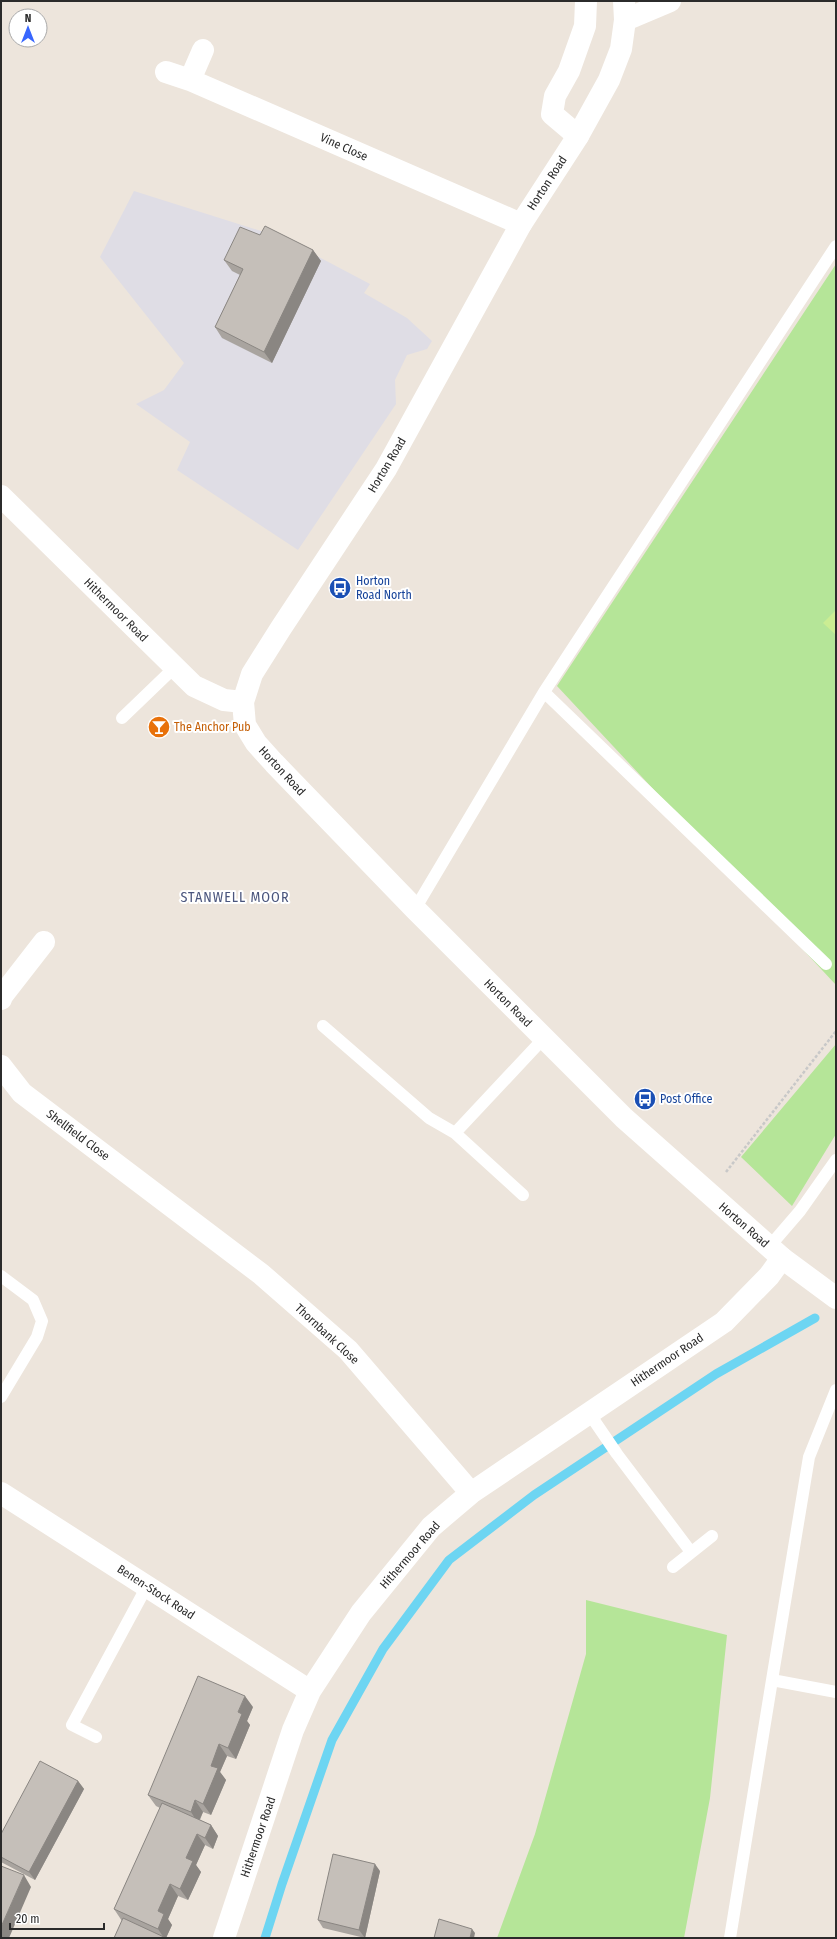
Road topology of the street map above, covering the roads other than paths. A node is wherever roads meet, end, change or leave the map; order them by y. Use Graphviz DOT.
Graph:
graph roads {
  1 [pos="586,1"];
  2 [pos="670,1"];
  3 [pos="625,10"];
  4 [pos="203,50"];
  5 [pos="166,72"];
  6 [pos="190,80"];
  7 [pos="578,136"];
  8 [pos="521,224"];
  9 [pos="836,246"];
  10 [pos="1,496"];
  11 [pos="175,667"];
  12 [pos="544,692"];
  13 [pos="243,702"];
  14 [pos="122,718"];
  15 [pos="415,909"];
  16 [pos="44,942"];
  17 [pos="826,964"];
  18 [pos="1,999"];
  19 [pos="323,1026"];
  20 [pos="544,1038"];
  21 [pos="1,1066"];
  22 [pos="455,1133"];
  23 [pos="836,1160"];
  24 [pos="523,1195"];
  25 [pos="161,1197"];
  26 [pos="775,1252"];
  27 [pos="1,1276"];
  28 [pos="836,1298"];
  29 [pos="836,1390"];
  30 [pos="1,1397"];
  31 [pos="594,1420"];
  32 [pos="1,1493"];
  33 [pos="471,1493"];
  34 [pos="712,1536"];
  35 [pos="691,1552"];
  36 [pos="673,1567"];
  37 [pos="147,1586"];
  38 [pos="772,1680"];
  39 [pos="310,1691"];
  40 [pos="836,1692"];
  41 [pos="96,1737"];
  42 [pos="224,1938"];
  43 [pos="730,1938"];
  1 -- 7 [label="street"];
  2 -- 3 [label="street"];
  3 -- 7 [label="street, Horton Road"];
  4 -- 6 [label="street"];
  5 -- 6 [label="street, Vine Close"];
  6 -- 8 [label="street, Vine Close"];
  7 -- 8 [label="street, Horton Road"];
  8 -- 13 [label="street, Horton Road"];
  9 -- 12 [label="lane"];
  10 -- 11 [label="street, Hithermoor Road"];
  11 -- 13 [label="street, Hithermoor Road"];
  11 -- 14 [label="lane"];
  12 -- 15 [label="lane"];
  12 -- 17 [label="lane"];
  13 -- 15 [label="street, Horton Road"];
  15 -- 20 [label="street, Horton Road"];
  16 -- 18 [label="street"];
  19 -- 22 [label="lane"];
  20 -- 22 [label="lane"];
  20 -- 26 [label="street, Horton Road"];
  21 -- 25 [label="street, Shellfield Close"];
  22 -- 24 [label="lane"];
  23 -- 26 [label="lane"];
  25 -- 33 [label="street, Thornbank Close"];
  26 -- 28 [label="street, Horton Road"];
  26 -- 31 [label="street, Hithermoor Road"];
  27 -- 30 [label="lane"];
  29 -- 38 [label="lane"];
  31 -- 33 [label="street, Hithermoor Road"];
  31 -- 35 [label="lane"];
  32 -- 37 [label="street, Benen-Stock Road"];
  33 -- 39 [label="street, Hithermoor Road"];
  34 -- 35 [label="lane"];
  35 -- 36 [label="lane"];
  37 -- 39 [label="street, Benen-Stock Road"];
  37 -- 41 [label="lane"];
  38 -- 40 [label="lane"];
  38 -- 43 [label="lane"];
  39 -- 42 [label="street, Hithermoor Road"];
}
